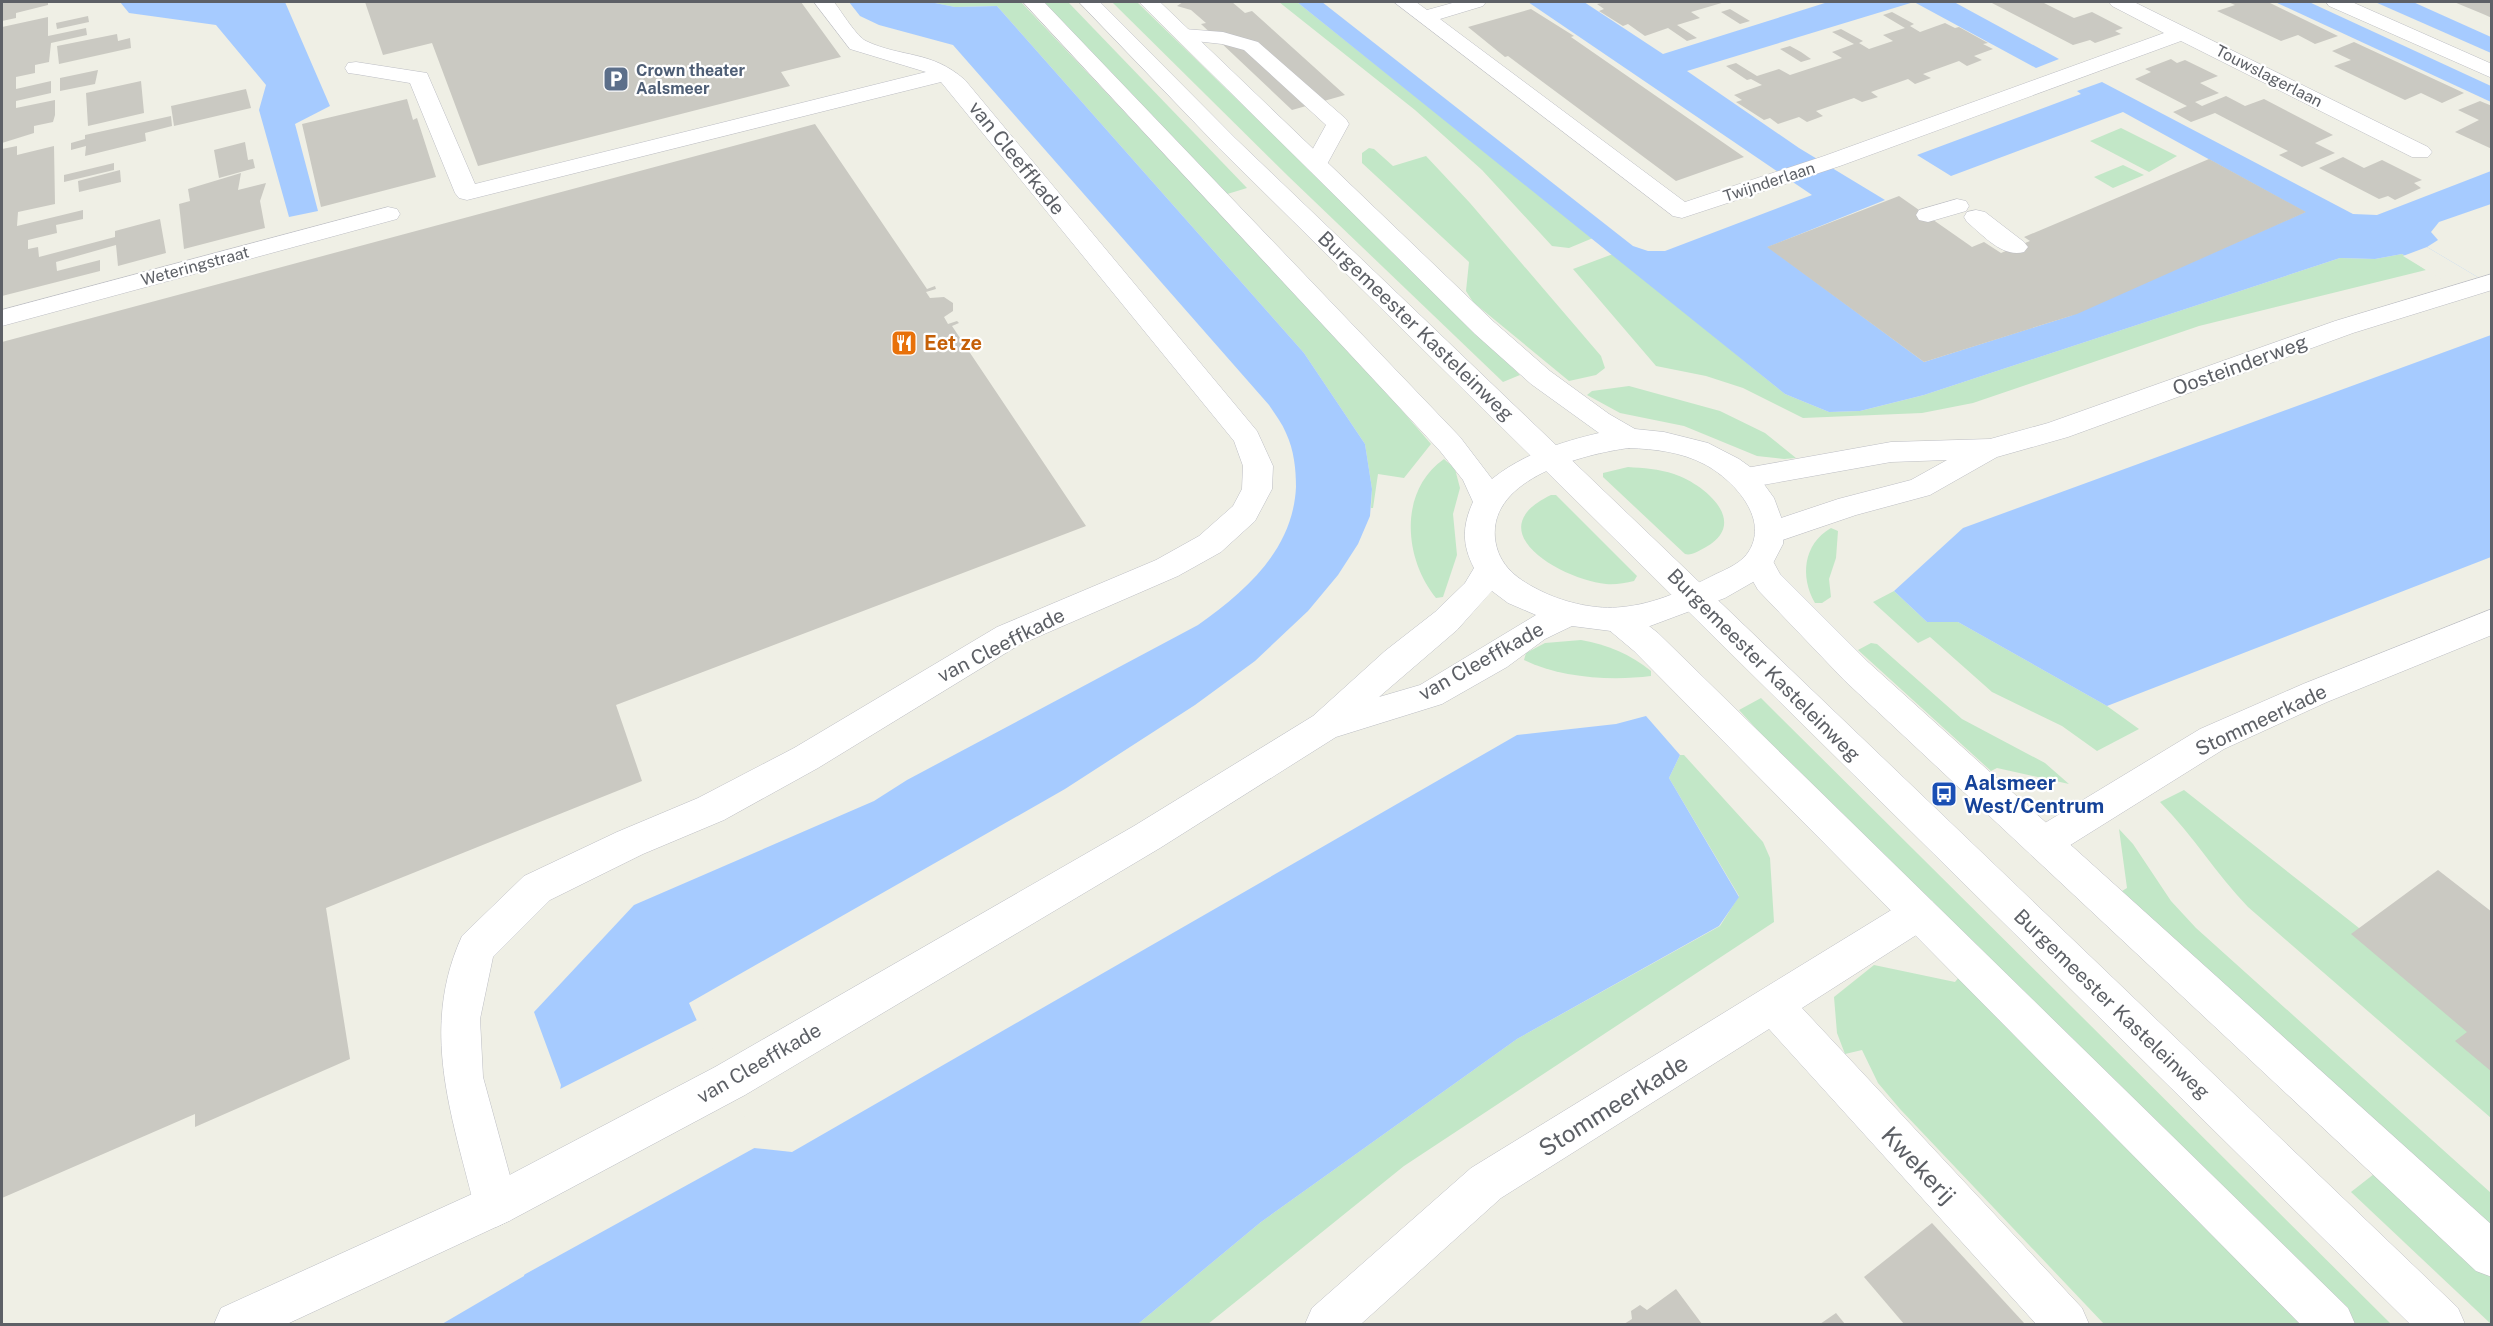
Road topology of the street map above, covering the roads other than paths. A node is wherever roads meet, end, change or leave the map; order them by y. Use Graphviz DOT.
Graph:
graph roads {
  1 [pos="824,2"];
  2 [pos="1033,2"];
  3 [pos="1089,2"];
  4 [pos="1149,2"];
  5 [pos="1404,2"];
  6 [pos="1476,2"];
  7 [pos="2119,2"];
  8 [pos="2336,2"];
  9 [pos="1424,17"];
  10 [pos="2183,33"];
  11 [pos="1184,34"];
  12 [pos="356,68"];
  13 [pos="2492,72"];
  14 [pos="945,74"];
  15 [pos="2420,152"];
  16 [pos="1317,163"];
  17 [pos="388,214"];
  18 [pos="1928,215"];
  19 [pos="2015,248"];
  20 [pos="2490,283"];
  21 [pos="2,318"];
  22 [pos="1629,438"];
  23 [pos="1990,449"];
  24 [pos="1551,458"];
  25 [pos="1746,478"];
  26 [pos="1487,500"];
  27 [pos="1764,548"];
  28 [pos="1489,569"];
  29 [pos="1696,597"];
  30 [pos="1567,615"];
  31 [pos="1620,621"];
  32 [pos="2486,629"];
  33 [pos="1325,726"];
  34 [pos="2043,843"];
  35 [pos="1919,913"];
  36 [pos="1773,1005"];
  37 [pos="496,1205"];
  38 [pos="2492,1255"];
  39 [pos="237,1324"];
  40 [pos="1328,1324"];
  41 [pos="2066,1324"];
  42 [pos="2332,1324"];
  43 [pos="2442,1324"];
  1 -- 14 [label="street, van Cleeffkade"];
  2 -- 26 [label="street"];
  3 -- 24 [label="street, Burgemeester Kasteleinweg"];
  4 -- 11 [label="street"];
  5 -- 9 [label="street, Twijnderlaan"];
  6 -- 9 [label="street"];
  7 -- 10 [label="street, Touwslagerlaan"];
  8 -- 13 [label="street"];
  9 -- 10 [label="street, Twijnderlaan"];
  10 -- 15 [label="street, Touwslagerlaan"];
  11 -- 16 [label="street"];
  11 -- 16 [label="street"];
  12 -- 14 [label="street"];
  14 -- 37 [label="street, van Cleeffkade"];
  16 -- 22 [label="street"];
  17 -- 21 [label="street, Weteringstraat"];
  18 -- 19 [label="street"];
  20 -- 23 [label="street, Oosteinderweg"];
  22 -- 24 [label="street"];
  22 -- 25 [label="street"];
  23 -- 25 [label="street, Oosteinderweg"];
  23 -- 27 [label="street, Oosteinderweg"];
  24 -- 26 [label="street"];
  24 -- 29 [label="street, Burgemeester Kasteleinweg"];
  25 -- 27 [label="street"];
  26 -- 28 [label="street"];
  27 -- 29 [label="street, Oosteinderweg"];
  27 -- 34 [label="street"];
  28 -- 30 [label="street"];
  28 -- 33 [label="street, van Cleeffkade"];
  29 -- 31 [label="street, Oosteinderweg"];
  29 -- 43 [label="street, Burgemeester Kasteleinweg"];
  30 -- 31 [label="street, Oosteinderweg"];
  30 -- 33 [label="street, van Cleeffkade"];
  31 -- 35 [label="street"];
  32 -- 34 [label="street, Stommeerkade"];
  33 -- 37 [label="street, van Cleeffkade"];
  34 -- 38 [label="street"];
  35 -- 36 [label="street, Stommeerkade"];
  35 -- 42 [label="street"];
  36 -- 40 [label="street, Stommeerkade"];
  36 -- 41 [label="street, Kwekerij"];
  37 -- 39 [label="street, van Cleeffkade"];
}
